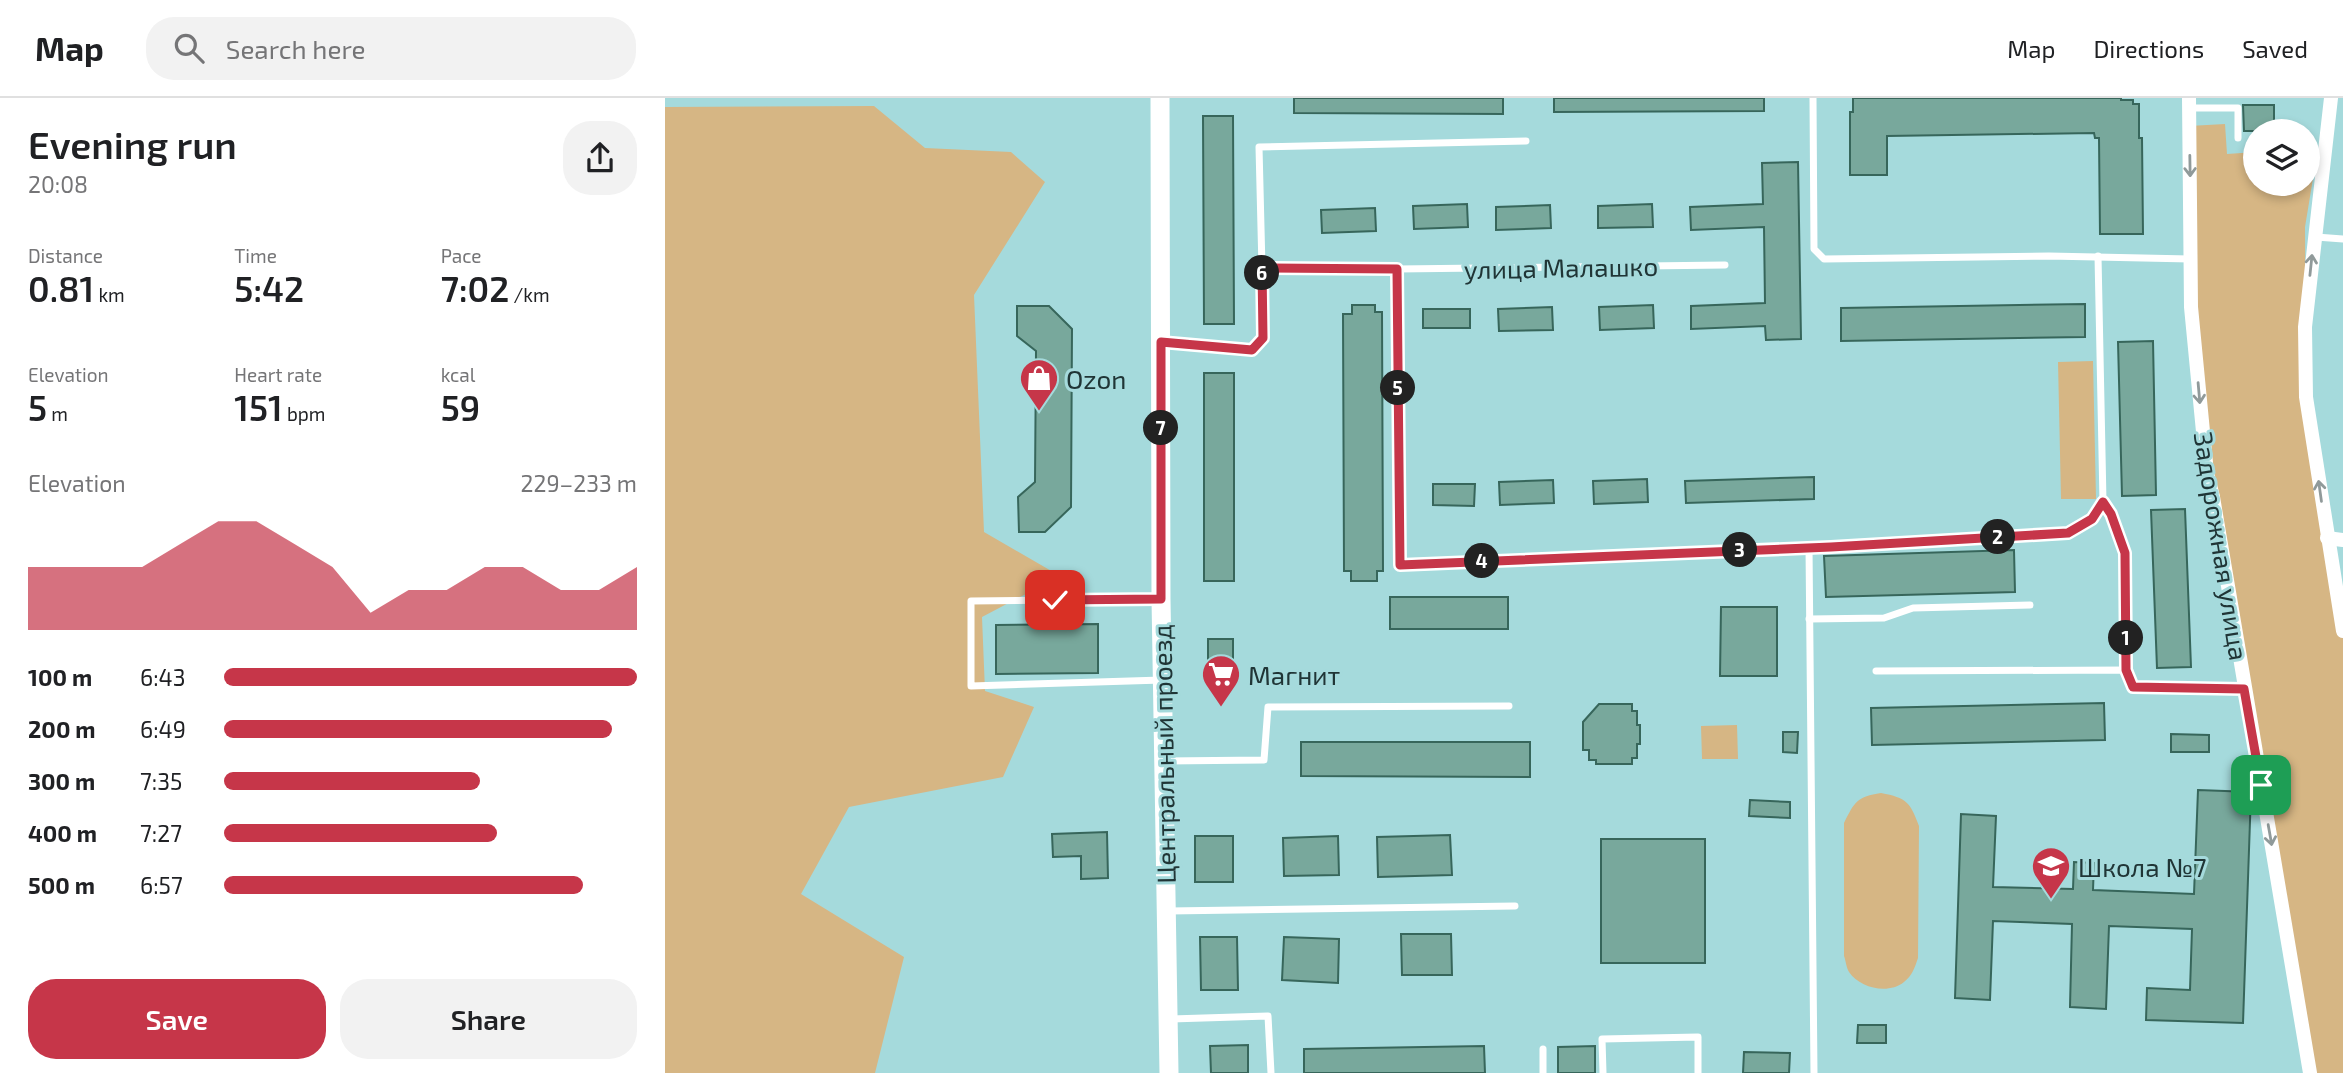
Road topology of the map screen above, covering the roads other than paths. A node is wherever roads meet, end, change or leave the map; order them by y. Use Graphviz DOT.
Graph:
graph roads {
  1 [pos="1160,98"];
  2 [pos="1813,98"];
  3 [pos="2331,98"];
  4 [pos="2189,103"];
  5 [pos="2238,138"];
  6 [pos="1526,141"];
  7 [pos="2314,237"];
  8 [pos="2343,239"];
  9 [pos="2098,256"];
  10 [pos="2191,259"];
  11 [pos="1725,265"];
  12 [pos="1262,268"];
  13 [pos="1397,269"];
  14 [pos="1161,342"];
  15 [pos="2103,502"];
  16 [pos="2327,538"];
  17 [pos="2343,540"];
  18 [pos="1809,547"];
  19 [pos="1161,599"];
  20 [pos="2030,605"];
  21 [pos="1809,619"];
  22 [pos="2343,631"];
  23 [pos="2126,670"];
  24 [pos="1876,671"];
  25 [pos="1162,680"];
  26 [pos="2244,689"];
  27 [pos="1509,706"];
  28 [pos="1164,761"];
  29 [pos="1515,906"];
  30 [pos="1165,911"];
  31 [pos="1168,1019"];
  32 [pos="1543,1049"];
  33 [pos="1169,1073"];
  34 [pos="1271,1073"];
  35 [pos="1543,1073"];
  36 [pos="1603,1073"];
  37 [pos="1698,1073"];
  38 [pos="1814,1073"];
  39 [pos="2311,1073"];
  1 -- 14 [label="main road, Центральный проезд"];
  2 -- 9 [label="lane"];
  3 -- 7 [label="street"];
  4 -- 5 [label="lane"];
  4 -- 10 [label="street, Задорожная улица, one-way"];
  6 -- 12 [label="lane"];
  7 -- 8 [label="lane"];
  16 -- 7 [label="street, one-way"];
  9 -- 10 [label="lane"];
  9 -- 15 [label="lane"];
  10 -- 26 [label="street, Задорожная улица, one-way"];
  11 -- 13 [label="lane, улица Малашко"];
  12 -- 13 [label="lane, улица Малашко"];
  12 -- 14 [label="lane"];
  13 -- 18 [label="lane"];
  14 -- 19 [label="main road, Центральный проезд"];
  15 -- 18 [label="lane"];
  15 -- 23 [label="lane"];
  16 -- 17 [label="street"];
  16 -- 22 [label="street"];
  18 -- 21 [label="lane"];
  19 -- 25 [label="main road, Центральный проезд"];
  19 -- 25 [label="lane"];
  20 -- 21 [label="lane"];
  21 -- 38 [label="lane"];
  23 -- 24 [label="lane"];
  23 -- 26 [label="lane"];
  25 -- 28 [label="main road, Центральный проезд"];
  26 -- 39 [label="street, Задорожная улица, one-way"];
  27 -- 28 [label="lane"];
  28 -- 30 [label="main road, Центральный проезд"];
  29 -- 30 [label="lane"];
  30 -- 31 [label="main road, Центральный проезд"];
  31 -- 33 [label="main road, Центральный проезд"];
  31 -- 34 [label="lane"];
  32 -- 35 [label="lane"];
  36 -- 37 [label="lane"];
}
